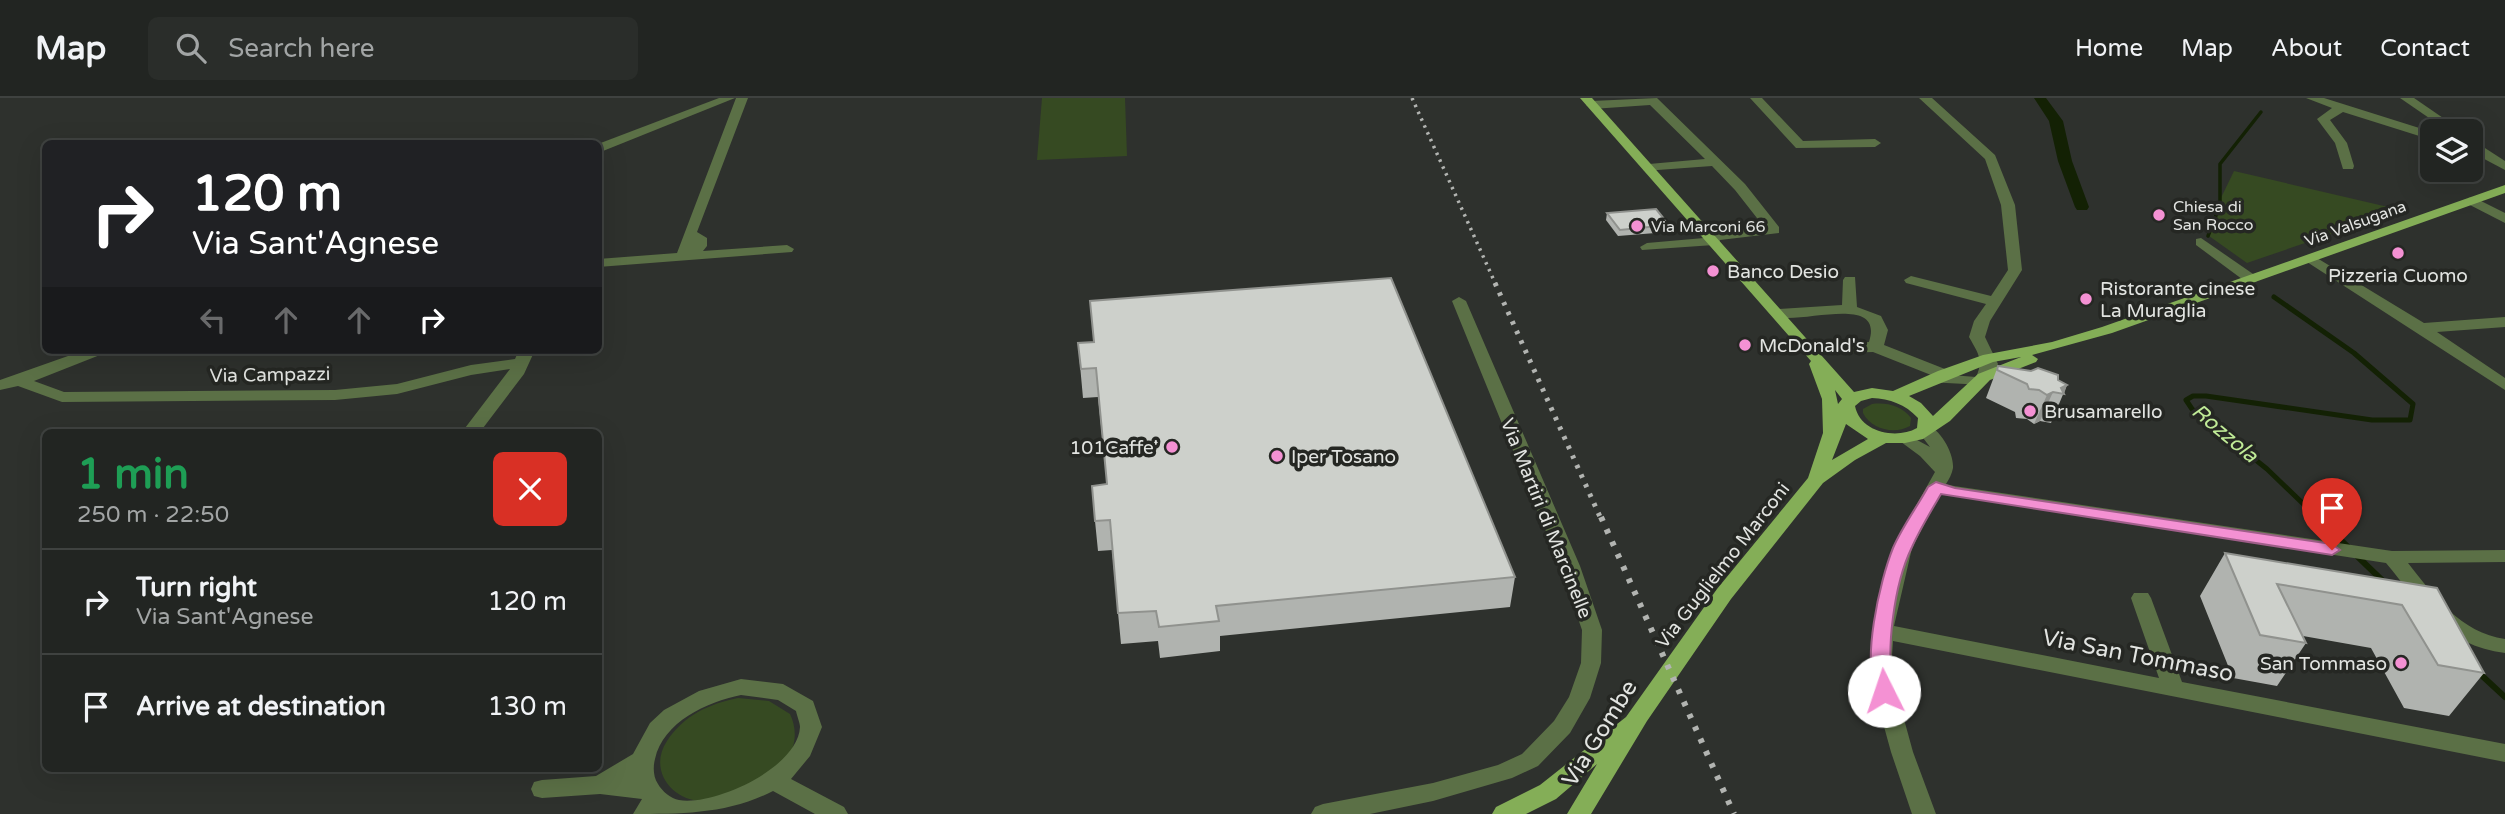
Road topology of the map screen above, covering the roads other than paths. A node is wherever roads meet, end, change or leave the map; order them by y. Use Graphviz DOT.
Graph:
graph roads {
  1 [pos="729,98"];
  2 [pos="742,98"];
  3 [pos="1756,98"];
  4 [pos="1925,98"];
  5 [pos="2312,98"];
  6 [pos="2406,98"];
  7 [pos="1651,100"];
  8 [pos="1589,101"];
  9 [pos="2342,107"];
  10 [pos="2438,119"];
  11 [pos="2420,132"];
  12 [pos="1875,143"];
  13 [pos="602,147"];
  14 [pos="2483,153"];
  15 [pos="1714,162"];
  16 [pos="2348,166"];
  17 [pos="2505,166"];
  18 [pos="1649,168"];
  19 [pos="2505,189"];
  20 [pos="2473,201"];
  21 [pos="2505,219"];
  22 [pos="1712,239"];
  23 [pos="2201,242"];
  24 [pos="1647,247"];
  25 [pos="787,249"];
  26 [pos="691,256"];
  27 [pos="2312,259"];
  28 [pos="602,263"];
  29 [pos="2251,279"];
  30 [pos="1911,280"];
  31 [pos="1850,281"];
  32 [pos="1459,301"];
  33 [pos="1996,302"];
  34 [pos="1849,308"];
  35 [pos="1779,314"];
  36 [pos="2505,322"];
  37 [pos="2421,328"];
  38 [pos="1875,346"];
  39 [pos="2055,346"];
  40 [pos="1811,352"];
  41 [pos="89,354"];
  42 [pos="524,356"];
  43 [pos="1989,358"];
  44 [pos="1939,376"];
  45 [pos="1981,379"];
  46 [pos="19,381"];
  47 [pos="0,385"];
  48 [pos="2505,385"];
  49 [pos="1887,395"];
  50 [pos="1848,404"];
  51 [pos="1927,428"];
  52 [pos="473,429"];
  53 [pos="1831,435"];
  54 [pos="1884,437"];
  55 [pos="1906,439"];
  56 [pos="1817,479"];
  57 [pos="1940,479"];
  58 [pos="2505,556"];
  59 [pos="2392,557"];
  60 [pos="2141,598"];
  61 [pos="1885,632"];
  62 [pos="2505,646"];
  63 [pos="1664,680"];
  64 [pos="2174,690"];
  65 [pos="1639,715"];
  66 [pos="2505,753"];
  67 [pos="644,759"];
  68 [pos="600,785"];
  69 [pos="542,789"];
  70 [pos="774,791"];
  71 [pos="650,801"];
  72 [pos="746,814"];
  73 [pos="836,814"];
  74 [pos="1323,814"];
  75 [pos="1504,814"];
  76 [pos="1579,814"];
  77 [pos="1924,814"];
  1 -- 13 [label="street"];
  2 -- 26 [label="street"];
  3 -- 12 [label="street"];
  4 -- 33 [label="street"];
  5 -- 9 [label="street"];
  6 -- 10 [label="street"];
  7 -- 8 [label="street, Via Guglielmo Marconi"];
  7 -- 15 [label="street"];
  8 -- 18 [label="main road, Via Guglielmo Marconi"];
  9 -- 11 [label="street"];
  9 -- 16 [label="street"];
  14 -- 17 [label="street"];
  15 -- 18 [label="street"];
  15 -- 22 [label="street"];
  18 -- 22 [label="main road, Via Guglielmo Marconi"];
  19 -- 20 [label="main road, Via Valsugana"];
  20 -- 21 [label="street"];
  20 -- 27 [label="main road, Via Valsugana"];
  22 -- 24 [label="street"];
  22 -- 35 [label="main road, Via Guglielmo Marconi"];
  23 -- 29 [label="street"];
  25 -- 26 [label="street"];
  26 -- 28 [label="street"];
  27 -- 29 [label="main road, Via Valsugana"];
  27 -- 37 [label="street"];
  29 -- 39 [label="main road, Via Valsugana"];
  30 -- 33 [label="street"];
  31 -- 34 [label="street"];
  32 -- 74 [label="street, Via Martiri di Marcinelle"];
  33 -- 43 [label="street"];
  34 -- 35 [label="street"];
  34 -- 38 [label="street"];
  35 -- 40 [label="main road, Via Guglielmo Marconi"];
  36 -- 37 [label="street"];
  37 -- 48 [label="street"];
  38 -- 40 [label="street"];
  38 -- 44 [label="street"];
  39 -- 43 [label="main road, Via Valsugana"];
  39 -- 45 [label="main road, Via Valsugana"];
  40 -- 49 [label="main road, Via Guglielmo Marconi"];
  40 -- 50 [label="main road, Via Guglielmo Marconi"];
  40 -- 53 [label="main road, Via Guglielmo Marconi"];
  41 -- 46 [label="street"];
  42 -- 46 [label="street, Via Campazzi"];
  42 -- 52 [label="street, Via Campazzi"];
  43 -- 44 [label="main road, Via Valsugana"];
  43 -- 45 [label="street, Via Valsugana"];
  44 -- 45 [label="street"];
  44 -- 49 [label="main road, Via Valsugana"];
  45 -- 51 [label="main road, Via Valsugana"];
  46 -- 47 [label="street"];
  49 -- 50 [label="main road"];
  49 -- 51 [label="main road, Via Guglielmo Marconi"];
  50 -- 53 [label="main road, Via Guglielmo Marconi"];
  50 -- 54 [label="main road, Via Guglielmo Marconi"];
  51 -- 55 [label="main road, Via Guglielmo Marconi"];
  51 -- 57 [label="street"];
  53 -- 56 [label="main road, Via Guglielmo Marconi"];
  54 -- 55 [label="main road, Via Guglielmo Marconi"];
  54 -- 56 [label="main road, Via Guglielmo Marconi"];
  55 -- 57 [label="street"];
  56 -- 63 [label="main road, Via Guglielmo Marconi"];
  57 -- 59 [label="street"];
  57 -- 61 [label="street"];
  58 -- 59 [label="street"];
  59 -- 62 [label="street"];
  60 -- 64 [label="street"];
  61 -- 64 [label="street, Via San Tommaso"];
  61 -- 77 [label="street"];
  63 -- 65 [label="main road, Via Gombe"];
  64 -- 66 [label="street, Via San Tommaso"];
  65 -- 75 [label="main road"];
  65 -- 76 [label="main road, Via Gombe"];
  67 -- 68 [label="street"];
  67 -- 70 [label="street"];
  67 -- 71 [label="street"];
  68 -- 69 [label="street"];
  68 -- 71 [label="street"];
  70 -- 71 [label="street"];
  70 -- 72 [label="street"];
  70 -- 73 [label="street"];
}
